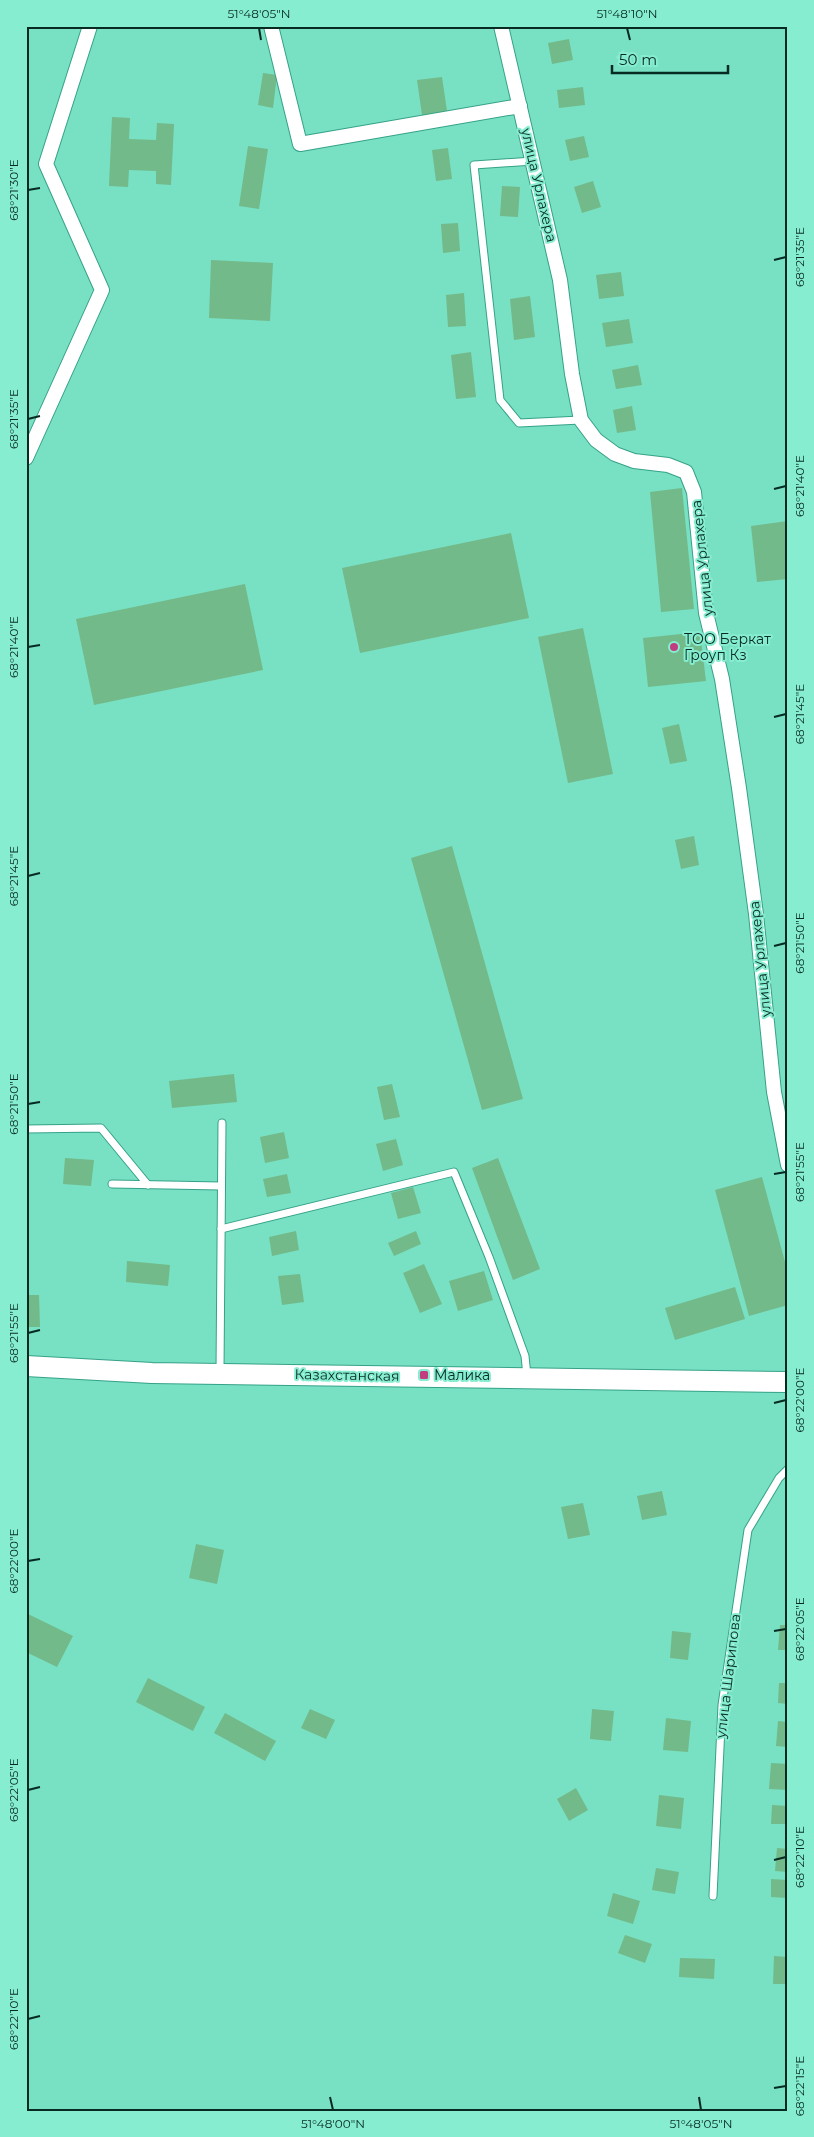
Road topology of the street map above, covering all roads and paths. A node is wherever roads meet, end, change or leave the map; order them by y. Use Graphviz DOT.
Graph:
graph roads {
  1 [pos="90,26"];
  2 [pos="271,26"];
  3 [pos="501,26"];
  4 [pos="520,106"];
  5 [pos="534,161"];
  6 [pos="581,420"];
  7 [pos="26,458"];
  8 [pos="222,1124"];
  9 [pos="26,1130"];
  10 [pos="788,1165"];
  11 [pos="112,1184"];
  12 [pos="148,1184"];
  13 [pos="221,1186"];
  14 [pos="221,1230"];
  15 [pos="26,1366"];
  16 [pos="220,1374"];
  17 [pos="528,1378"];
  18 [pos="788,1382"];
  19 [pos="788,1469"];
  20 [pos="713,1896"];
  1 -- 7 [label="street"];
  2 -- 4 [label="street"];
  3 -- 4 [label="street, улица Урлахера"];
  4 -- 5 [label="street, улица Урлахера"];
  5 -- 6 [label="street, улица Урлахера"];
  5 -- 6 [label="lane"];
  6 -- 10 [label="street, улица Урлахера"];
  8 -- 13 [label="lane"];
  9 -- 12 [label="lane"];
  11 -- 12 [label="lane"];
  12 -- 13 [label="lane"];
  13 -- 14 [label="lane"];
  14 -- 16 [label="lane"];
  14 -- 17 [label="lane"];
  15 -- 16 [label="main road, Казахстанская"];
  16 -- 17 [label="main road, Казахстанская"];
  17 -- 18 [label="main road, Казахстанская"];
  19 -- 20 [label="lane, улица Шарипова"];
}
